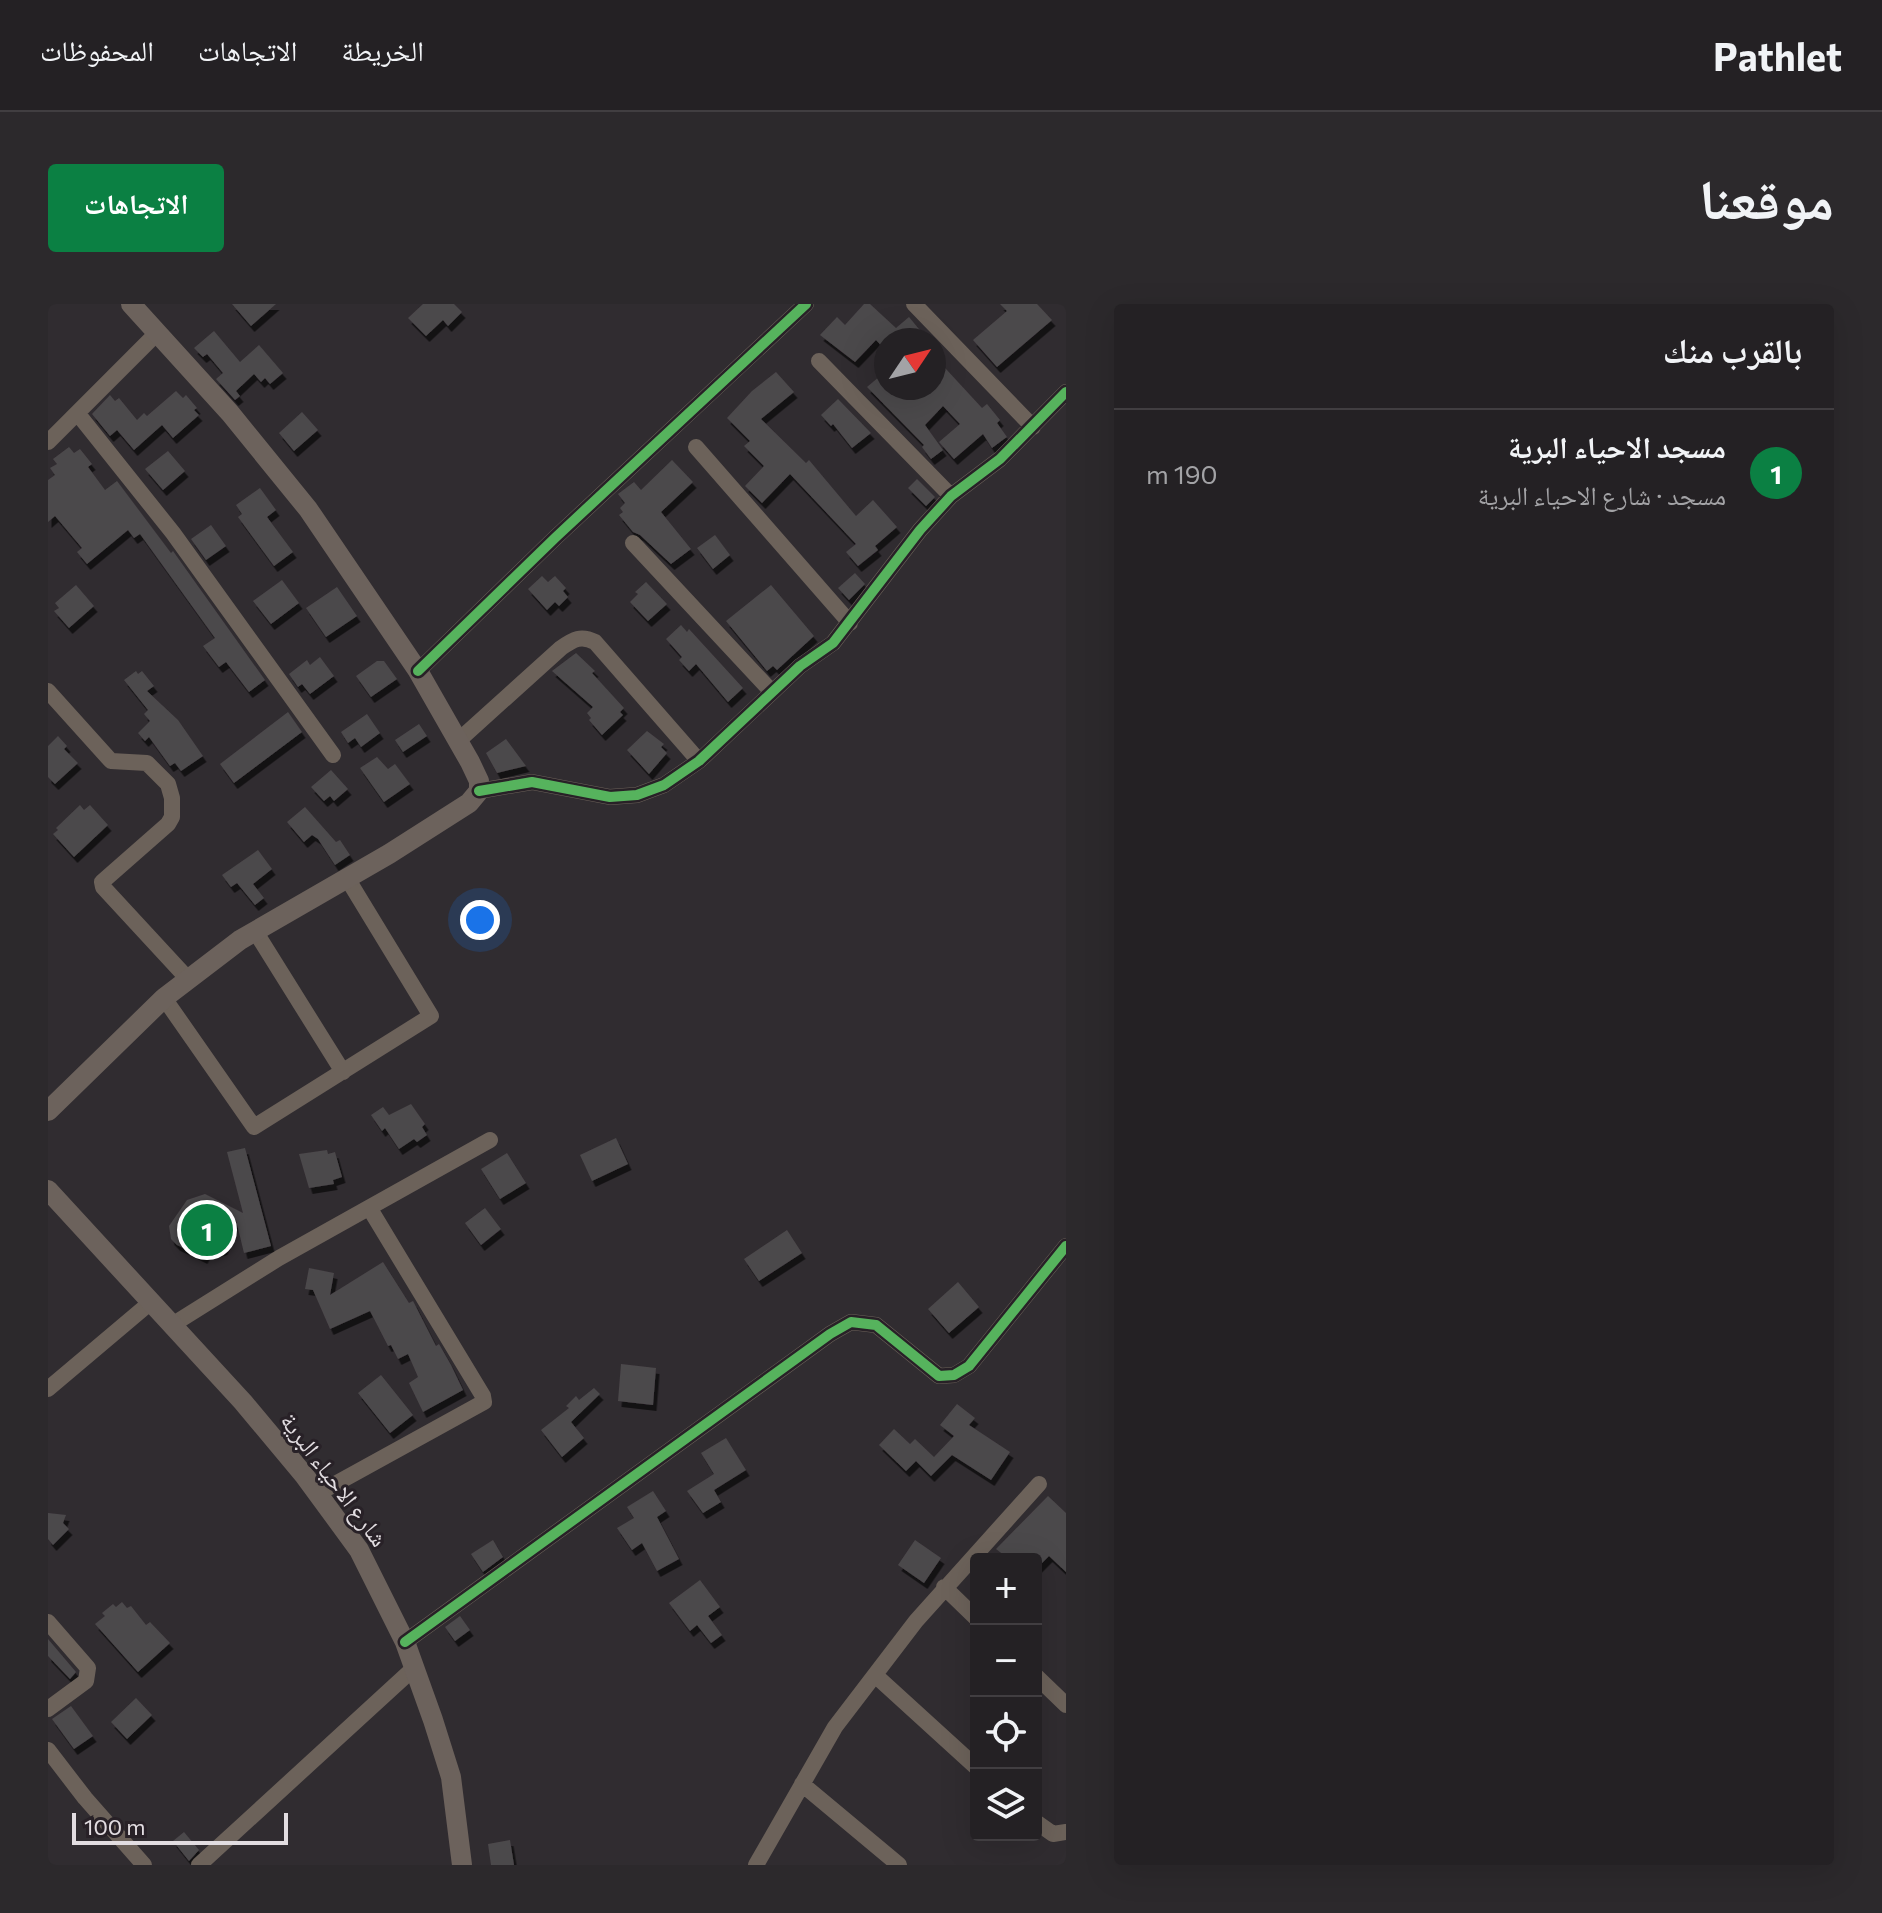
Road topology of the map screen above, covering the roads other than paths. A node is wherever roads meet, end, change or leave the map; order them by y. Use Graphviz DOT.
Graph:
graph roads {
  1 [pos="130,304"];
  2 [pos="806,304"];
  3 [pos="914,304"];
  4 [pos="157,333"];
  5 [pos="819,361"];
  6 [pos="1066,392"];
  7 [pos="78,414"];
  8 [pos="1033,427"];
  9 [pos="48,442"];
  10 [pos="696,447"];
  11 [pos="951,496"];
  12 [pos="633,543"];
  13 [pos="850,623"];
  14 [pos="418,671"];
  15 [pos="48,691"];
  16 [pos="772,692"];
  17 [pos="458,741"];
  18 [pos="333,755"];
  19 [pos="699,761"];
  20 [pos="479,791"];
  21 [pos="347,878"];
  22 [pos="255,931"];
  23 [pos="188,979"];
  24 [pos="164,998"];
  25 [pos="343,1072"];
  26 [pos="48,1111"];
  27 [pos="490,1140"];
  28 [pos="48,1190"];
  29 [pos="370,1209"];
  30 [pos="1066,1246"];
  31 [pos="151,1302"];
  32 [pos="172,1325"];
  33 [pos="48,1389"];
  34 [pos="1039,1484"];
  35 [pos="317,1494"];
  36 [pos="944,1587"];
  37 [pos="970,1612"];
  38 [pos="48,1622"];
  39 [pos="405,1642"];
  40 [pos="414,1668"];
  41 [pos="875,1675"];
  42 [pos="1042,1682"];
  43 [pos="1066,1705"];
  44 [pos="48,1709"];
  45 [pos="48,1750"];
  46 [pos="970,1762"];
  47 [pos="802,1784"];
  48 [pos="1042,1826"];
  49 [pos="1066,1832"];
  50 [pos="144,1865"];
  51 [pos="199,1865"];
  52 [pos="462,1865"];
  53 [pos="756,1865"];
  54 [pos="899,1865"];
  1 -- 4 [label="main road"];
  2 -- 14 [label="street"];
  3 -- 8 [label="street"];
  4 -- 7 [label="street"];
  4 -- 14 [label="main road"];
  5 -- 11 [label="street"];
  6 -- 8 [label="street"];
  7 -- 9 [label="street"];
  7 -- 18 [label="street"];
  8 -- 11 [label="street"];
  10 -- 13 [label="street"];
  11 -- 13 [label="street"];
  12 -- 16 [label="street"];
  13 -- 16 [label="street"];
  14 -- 17 [label="main road"];
  15 -- 23 [label="street"];
  16 -- 19 [label="street"];
  17 -- 19 [label="street"];
  17 -- 20 [label="main road"];
  19 -- 20 [label="street"];
  20 -- 21 [label="main road"];
  21 -- 22 [label="main road"];
  21 -- 25 [label="street"];
  22 -- 23 [label="main road"];
  22 -- 25 [label="street"];
  23 -- 24 [label="main road"];
  24 -- 25 [label="street"];
  24 -- 26 [label="main road"];
  27 -- 29 [label="street"];
  28 -- 31 [label="main road, شارع الاحياء البرية"];
  29 -- 32 [label="street"];
  29 -- 35 [label="street"];
  30 -- 39 [label="street"];
  31 -- 32 [label="main road, شارع الاحياء البرية"];
  31 -- 33 [label="street"];
  32 -- 35 [label="main road, شارع الاحياء البرية"];
  34 -- 36 [label="street"];
  35 -- 39 [label="main road, شارع الاحياء البرية"];
  36 -- 37 [label="street"];
  36 -- 41 [label="street"];
  38 -- 44 [label="street"];
  39 -- 40 [label="main road, شارع الاحياء البرية"];
  40 -- 51 [label="street"];
  40 -- 52 [label="main road, شارع الاحياء البرية"];
  41 -- 46 [label="street"];
  41 -- 47 [label="street"];
  42 -- 43 [label="street"];
  45 -- 50 [label="street"];
  47 -- 53 [label="street"];
  47 -- 54 [label="street"];
  48 -- 49 [label="street"];
}
